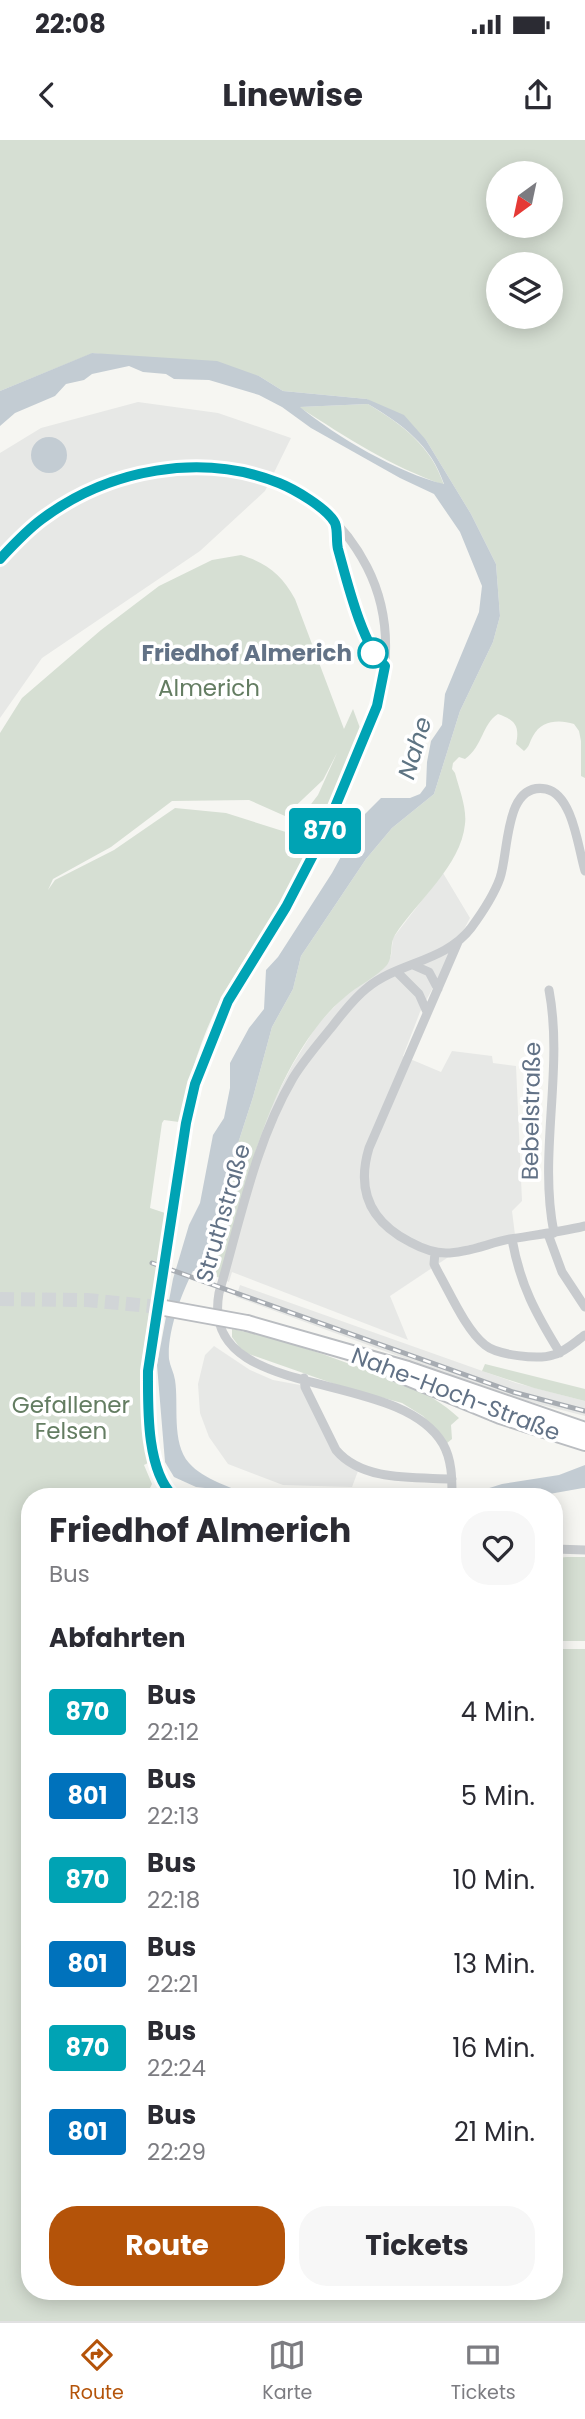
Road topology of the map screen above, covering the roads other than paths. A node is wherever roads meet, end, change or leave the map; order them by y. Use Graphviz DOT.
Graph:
graph roads {
  1 [pos="0,559"];
  2 [pos="585,871"];
  3 [pos="458,942"];
  4 [pos="413,965"];
  5 [pos="397,972"];
  6 [pos="438,989"];
  7 [pos="549,989"];
  8 [pos="427,1012"];
  9 [pos="585,1226"];
  10 [pos="551,1233"];
  11 [pos="512,1239"];
  12 [pos="435,1252"];
  13 [pos="159,1307"];
  14 [pos="585,1307"];
  15 [pos="585,1335"];
  16 [pos="337,1348"];
  17 [pos="560,1353"];
  18 [pos="304,1378"];
  19 [pos="585,1430"];
  20 [pos="585,1443"];
  21 [pos="452,1487"];
  22 [pos="166,1488"];
  23 [pos="563,1549"];
  24 [pos="585,1550"];
  1 -- 22 [label="street"];
  2 -- 3 [label="street"];
  3 -- 4 [label="street, Struthstraße"];
  3 -- 6 [label="street"];
  4 -- 5 [label="street, Struthstraße"];
  4 -- 6 [label="street"];
  5 -- 8 [label="street"];
  5 -- 18 [label="street, Struthstraße"];
  6 -- 8 [label="street"];
  7 -- 10 [label="street, Bebelstraße"];
  8 -- 12 [label="street"];
  9 -- 10 [label="street"];
  10 -- 11 [label="street"];
  10 -- 14 [label="street, Bebelstraße"];
  11 -- 12 [label="street"];
  11 -- 17 [label="street"];
  12 -- 17 [label="street"];
  13 -- 16 [label="main road, bridge"];
  15 -- 17 [label="street"];
  16 -- 19 [label="main road, Nahe-Hoch-Straße"];
  16 -- 20 [label="main road, Nahe-Hoch-Straße"];
  18 -- 21 [label="street, Struthstraße"];
  18 -- 21 [label="street"];
  23 -- 24 [label="street"];
}
